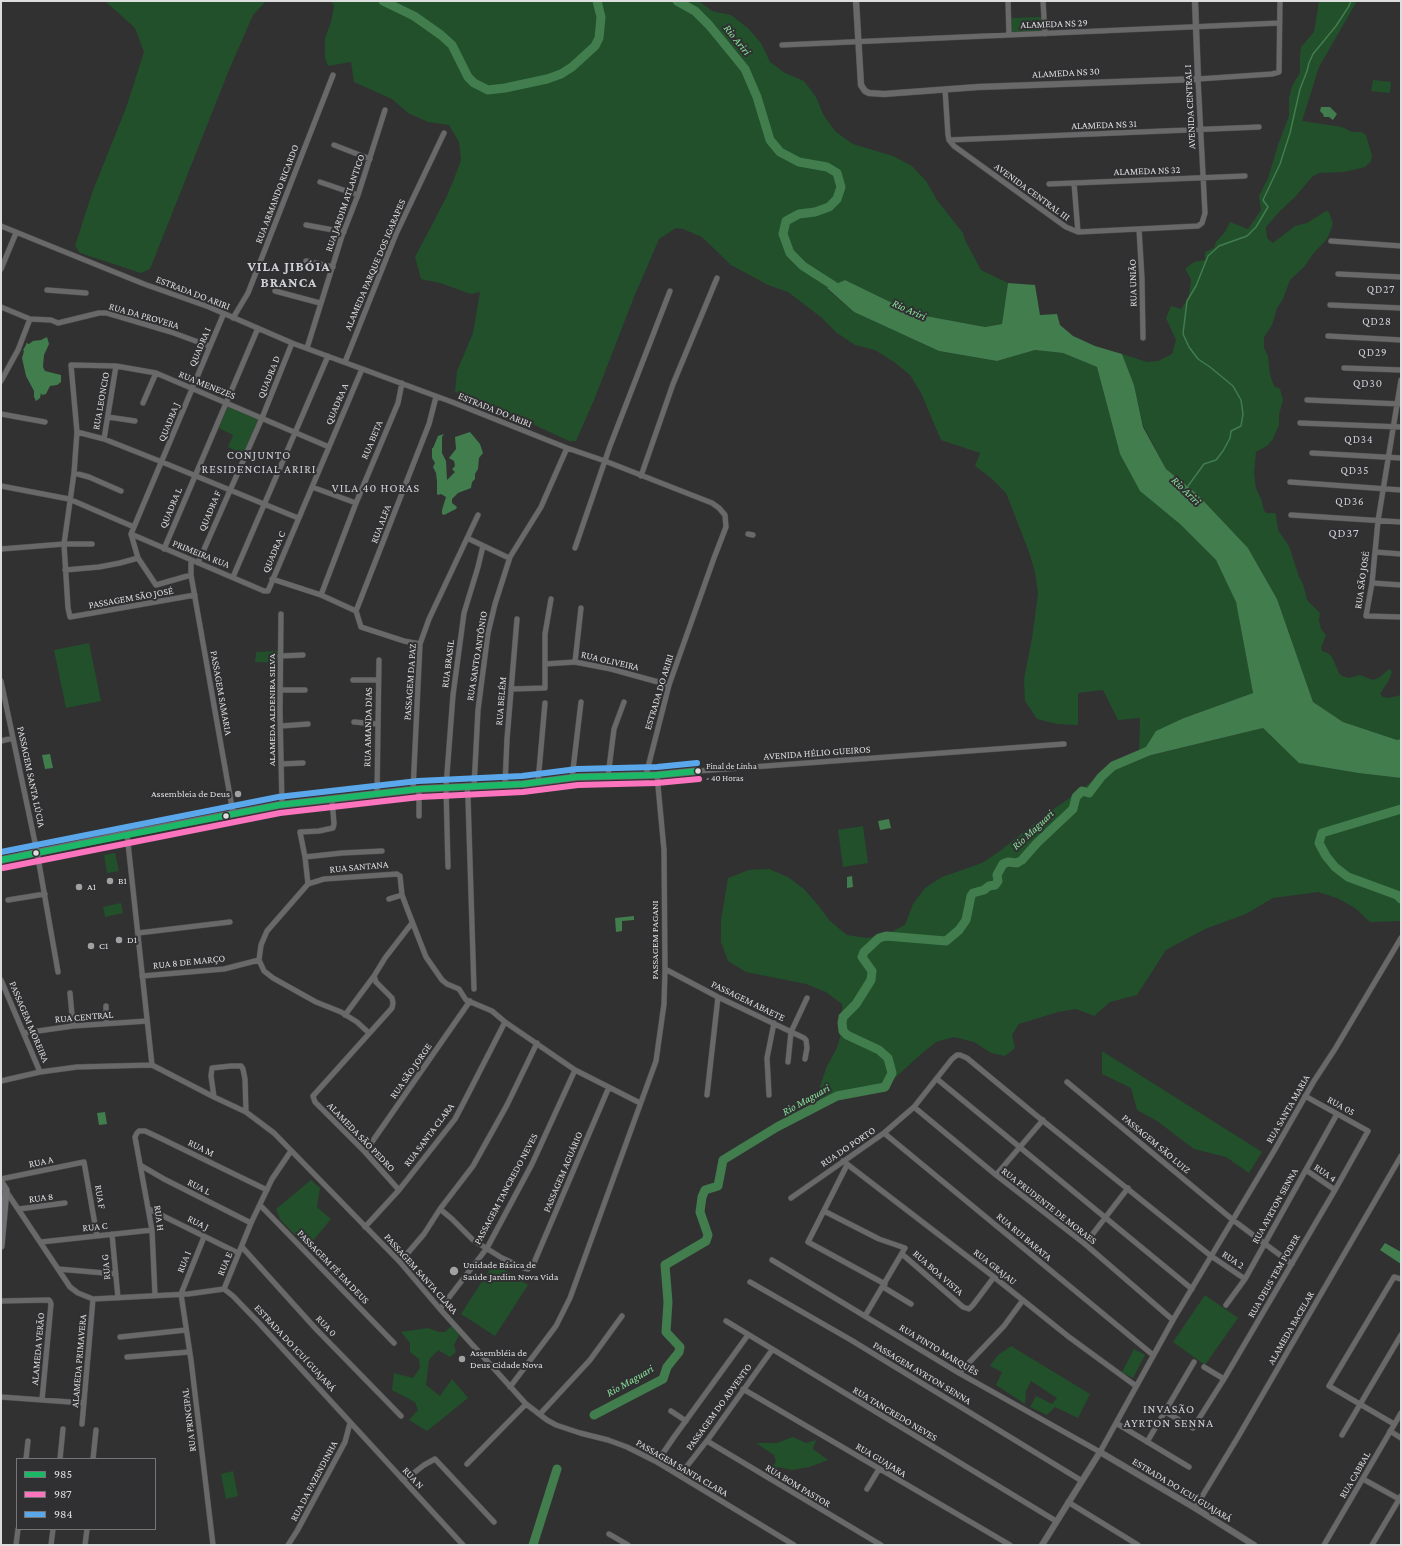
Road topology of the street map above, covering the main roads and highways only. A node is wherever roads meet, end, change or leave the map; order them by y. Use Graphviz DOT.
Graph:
graph roads {
  1 [pos="698,771"];
  2 [pos="1,860"];
  3 [pos="1,1182"];
  4 [pos="6,1202"];
  5 [pos="1,1246"];
  1 -- 2 [label="main road, AVENIDA HÉLIO GUEIROS"];
  3 -- 4 [label="main road"];
  4 -- 5 [label="main road"];
}
